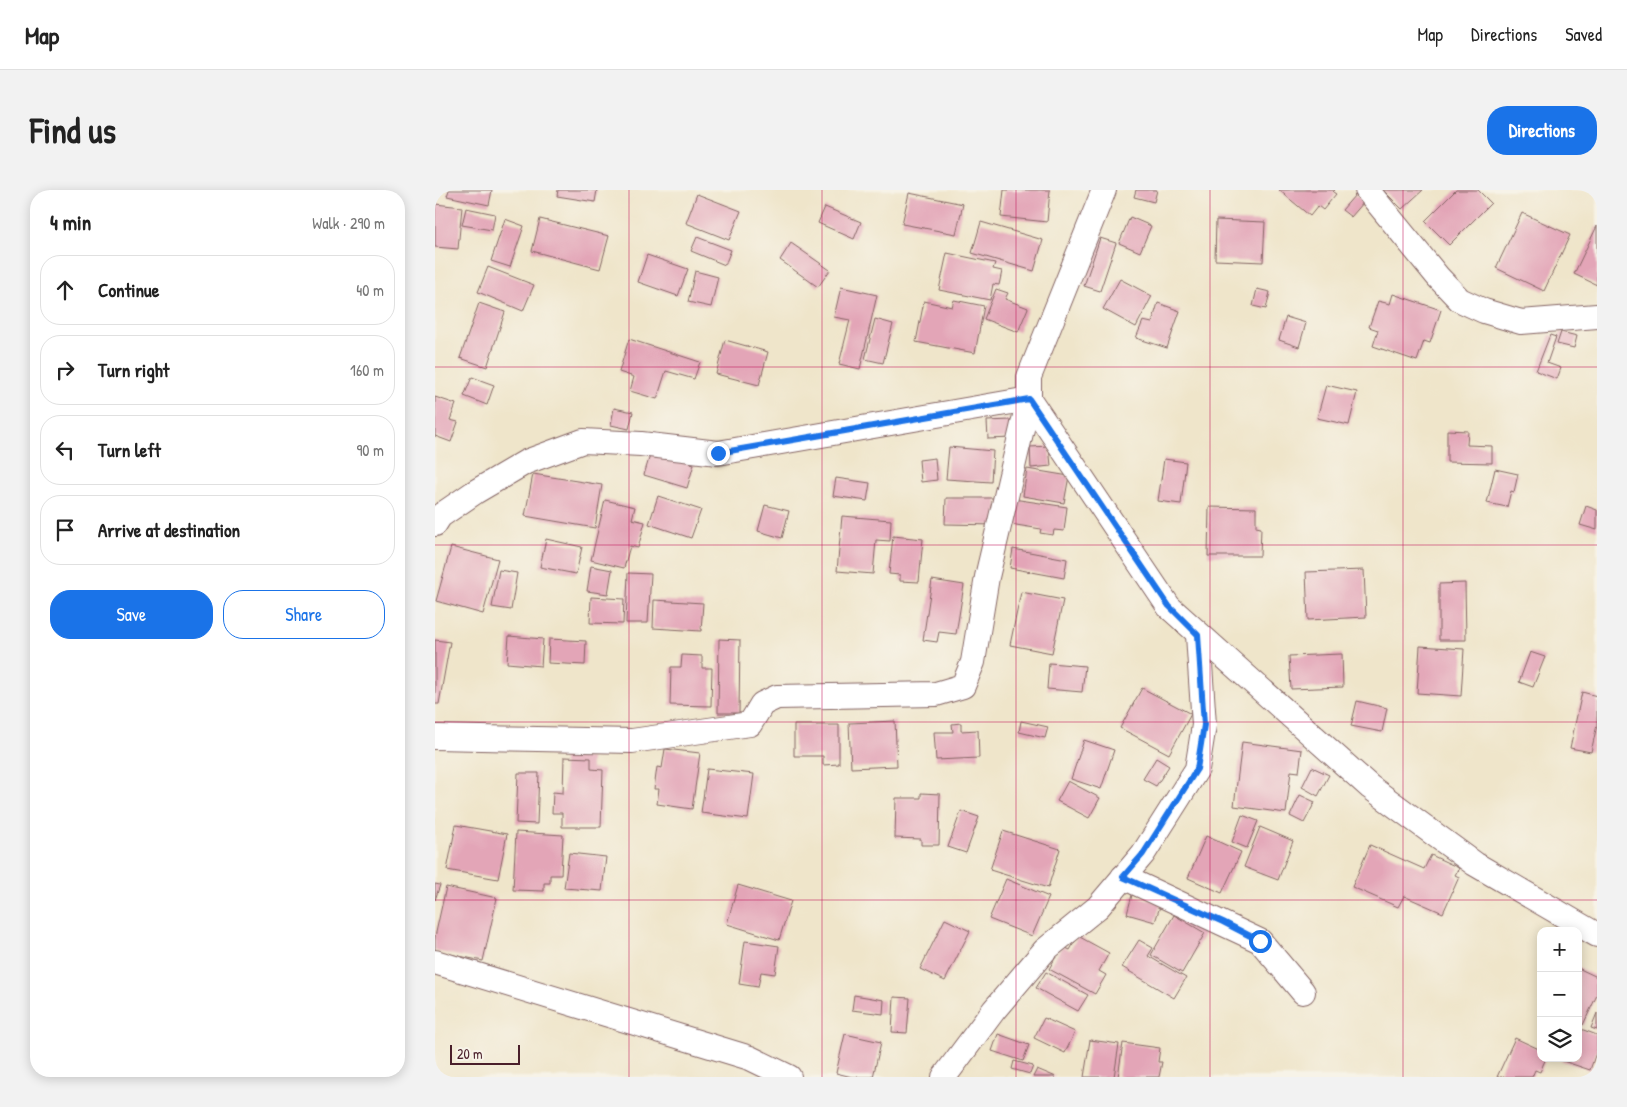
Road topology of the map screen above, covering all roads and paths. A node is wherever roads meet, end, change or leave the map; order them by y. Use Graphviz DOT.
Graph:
graph roads {
  1 [pos="1103,190"];
  2 [pos="1367,190"];
  3 [pos="1597,316"];
  4 [pos="1029,399"];
  5 [pos="435,524"];
  6 [pos="1198,635"];
  7 [pos="435,737"];
  8 [pos="1123,877"];
  9 [pos="1597,935"];
  10 [pos="435,962"];
  11 [pos="1303,992"];
  12 [pos="789,1077"];
  13 [pos="944,1077"];
  1 -- 4 [label="street"];
  2 -- 3 [label="street"];
  4 -- 5 [label="street"];
  4 -- 6 [label="street"];
  4 -- 7 [label="street"];
  6 -- 8 [label="street"];
  6 -- 9 [label="street"];
  8 -- 11 [label="street"];
  8 -- 13 [label="street"];
  10 -- 12 [label="street"];
}
